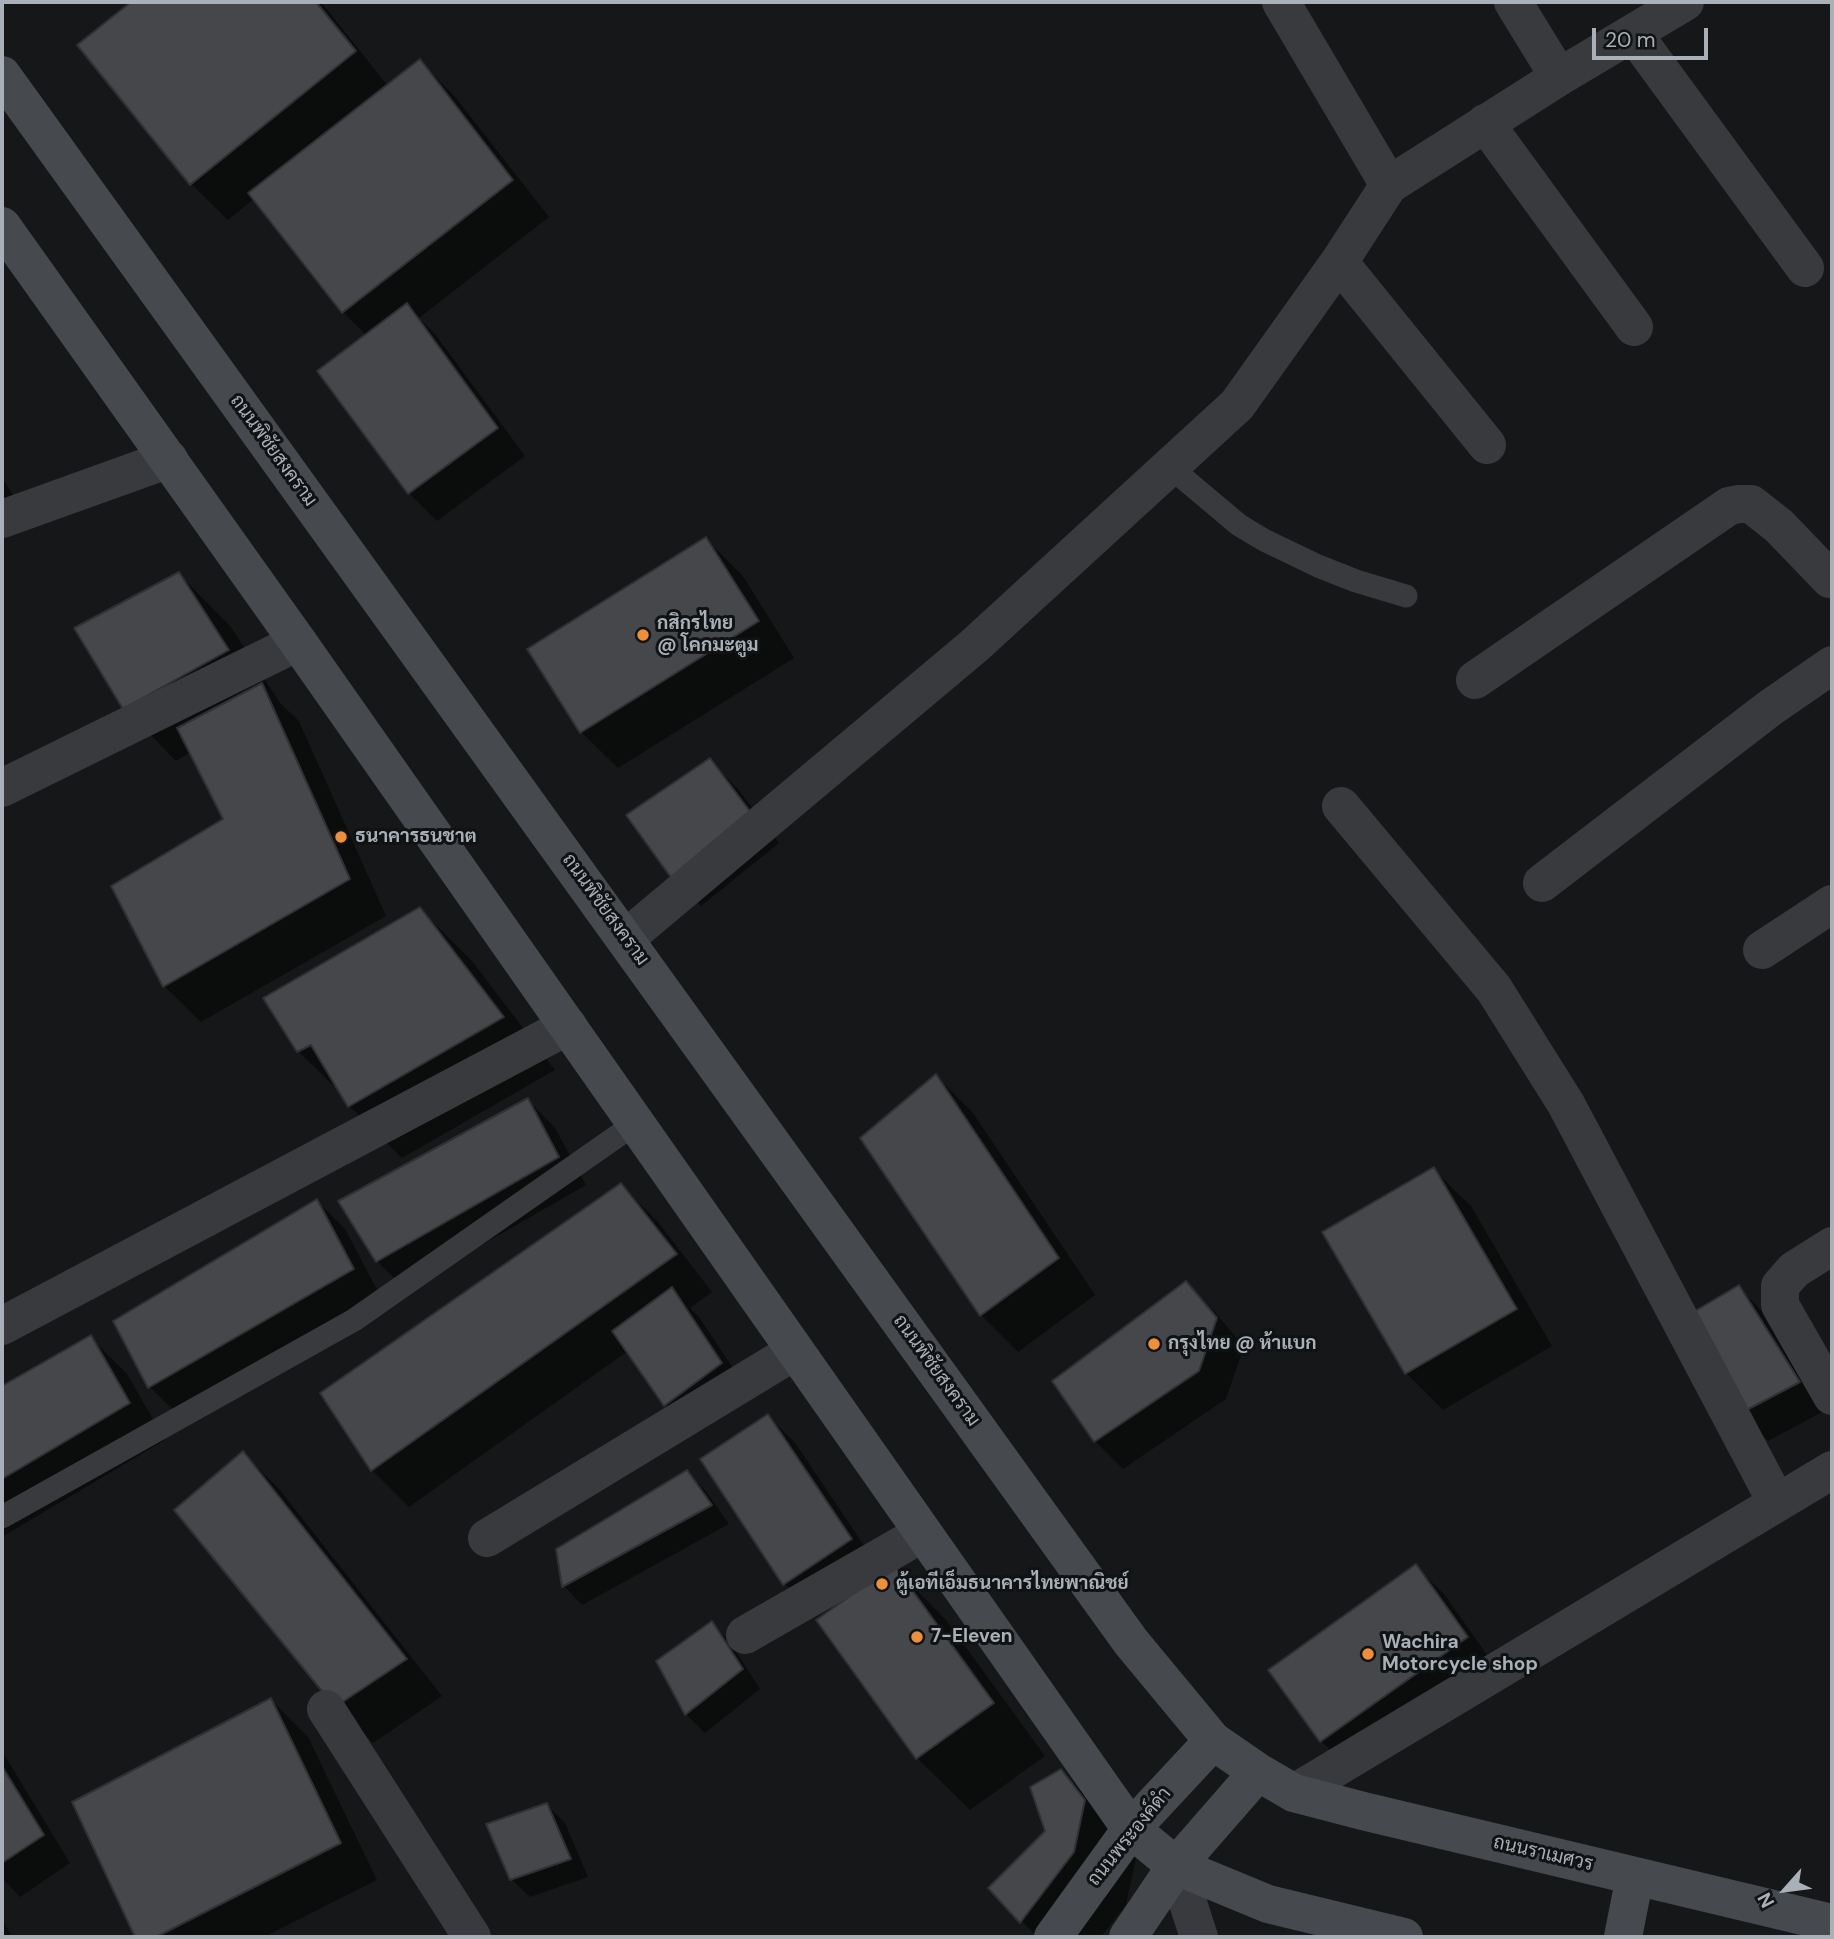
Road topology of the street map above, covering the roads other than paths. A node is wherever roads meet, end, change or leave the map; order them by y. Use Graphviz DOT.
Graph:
graph roads {
  1 [pos="1282,2"];
  2 [pos="1513,2"];
  3 [pos="1685,2"];
  4 [pos="1633,33"];
  5 [pos="2,75"];
  6 [pos="1559,77"];
  7 [pos="1485,123"];
  8 [pos="1389,185"];
  9 [pos="2,226"];
  10 [pos="1339,262"];
  11 [pos="1805,268"];
  12 [pos="1634,327"];
  13 [pos="1487,445"];
  14 [pos="169,459"];
  15 [pos="1170,467"];
  16 [pos="2,519"];
  17 [pos="1832,580"];
  18 [pos="1406,596"];
  19 [pos="298,642"];
  20 [pos="1832,665"];
  21 [pos="1475,680"];
  22 [pos="2,788"];
  23 [pos="1341,806"];
  24 [pos="1542,883"];
  25 [pos="1832,904"];
  26 [pos="625,939"];
  27 [pos="1762,950"];
  28 [pos="568,1026"];
  29 [pos="636,1123"];
  30 [pos="1832,1246"];
  31 [pos="2,1326"];
  32 [pos="795,1351"];
  33 [pos="1832,1396"];
  34 [pos="1832,1470"];
  35 [pos="1777,1503"];
  36 [pos="2,1517"];
  37 [pos="923,1533"];
  38 [pos="487,1538"];
  39 [pos="745,1635"];
  40 [pos="326,1709"];
  41 [pos="1213,1741"];
  42 [pos="1258,1772"];
  43 [pos="1294,1793"];
  44 [pos="1131,1829"];
  45 [pos="1175,1866"];
  46 [pos="1635,1877"];
  47 [pos="1832,1923"];
  48 [pos="471,1937"];
  49 [pos="1053,1937"];
  50 [pos="1128,1937"];
  51 [pos="1199,1937"];
  52 [pos="1404,1937"];
  53 [pos="1623,1937"];
  1 -- 8 [label="street"];
  2 -- 6 [label="street"];
  3 -- 4 [label="street"];
  4 -- 6 [label="street"];
  4 -- 11 [label="street"];
  5 -- 26 [label="main road, ถนนพิชัยสงคราม"];
  6 -- 7 [label="street"];
  7 -- 8 [label="street"];
  7 -- 12 [label="street"];
  8 -- 10 [label="street"];
  9 -- 14 [label="main road"];
  10 -- 13 [label="street"];
  10 -- 15 [label="street"];
  14 -- 16 [label="street"];
  14 -- 19 [label="main road"];
  15 -- 18 [label="lane"];
  15 -- 26 [label="street"];
  17 -- 21 [label="street"];
  19 -- 22 [label="street"];
  19 -- 28 [label="main road"];
  20 -- 24 [label="street"];
  23 -- 35 [label="street"];
  25 -- 27 [label="street"];
  26 -- 41 [label="main road, ถนนพิชัยสงคราม"];
  28 -- 29 [label="main road"];
  28 -- 31 [label="street"];
  29 -- 32 [label="main road"];
  29 -- 36 [label="lane"];
  30 -- 33 [label="street"];
  32 -- 37 [label="main road"];
  32 -- 38 [label="street"];
  34 -- 35 [label="street"];
  35 -- 43 [label="street"];
  37 -- 39 [label="street"];
  37 -- 44 [label="main road"];
  40 -- 48 [label="street"];
  41 -- 42 [label="main road, ถนนพิชัยสงคราม"];
  41 -- 44 [label="main road, ถนนพระองค์ดำ"];
  42 -- 43 [label="main road, ถนนราเมศวร"];
  42 -- 45 [label="main road"];
  43 -- 46 [label="main road, ถนนราเมศวร"];
  44 -- 45 [label="main road"];
  44 -- 49 [label="main road, ถนนพระองค์ดำ"];
  45 -- 50 [label="main road"];
  45 -- 51 [label="street"];
  45 -- 52 [label="main road"];
  46 -- 47 [label="main road, ถนนราเมศวร"];
  46 -- 53 [label="main road"];
}
